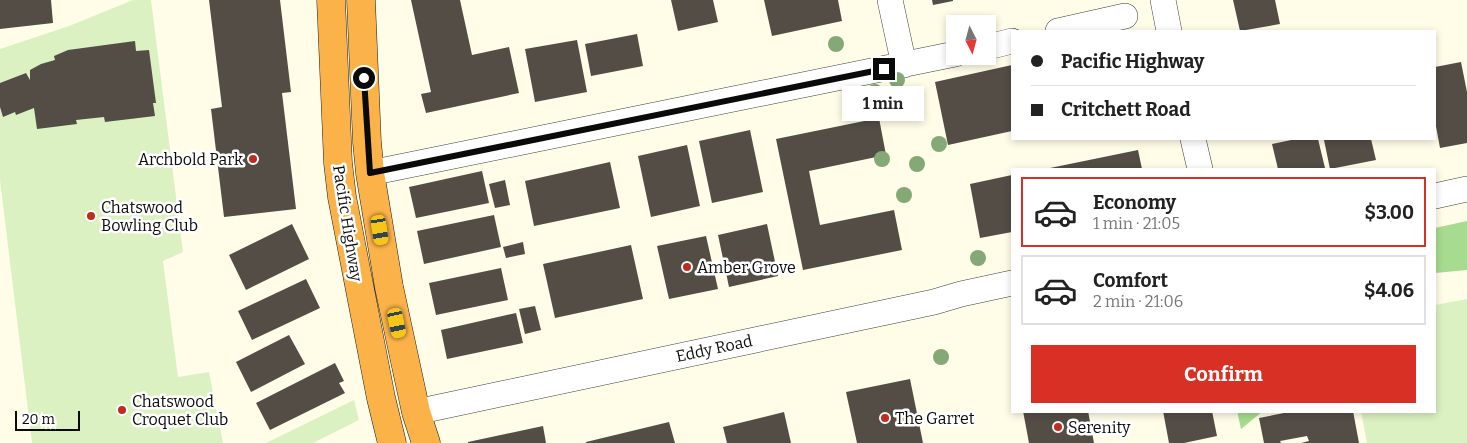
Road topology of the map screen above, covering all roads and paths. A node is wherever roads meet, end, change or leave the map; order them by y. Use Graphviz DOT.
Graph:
graph roads {
  1 [pos="331,0"];
  2 [pos="361,0"];
  3 [pos="890,0"];
  4 [pos="1163,0"];
  5 [pos="1125,16"];
  6 [pos="1062,30"];
  7 [pos="1169,30"];
  8 [pos="1011,41"];
  9 [pos="996,45"];
  10 [pos="946,56"];
  11 [pos="904,65"];
  12 [pos="1193,140"];
  13 [pos="1200,168"];
  14 [pos="370,173"];
  15 [pos="1467,189"];
  16 [pos="1436,196"];
  17 [pos="1011,283"];
  18 [pos="416,412"];
  19 [pos="392,443"];
  20 [pos="426,443"];
  1 -- 19 [label="highway, Pacific Highway"];
  2 -- 14 [label="highway, Pacific Highway"];
  3 -- 11 [label="street"];
  4 -- 7 [label="street"];
  5 -- 6 [label="street"];
  8 -- 9 [label="street"];
  10 -- 11 [label="street"];
  11 -- 14 [label="street"];
  12 -- 13 [label="street"];
  14 -- 18 [label="highway, Pacific Highway"];
  15 -- 16 [label="street"];
  17 -- 18 [label="street, Eddy Road"];
  18 -- 20 [label="highway, Pacific Highway"];
}
